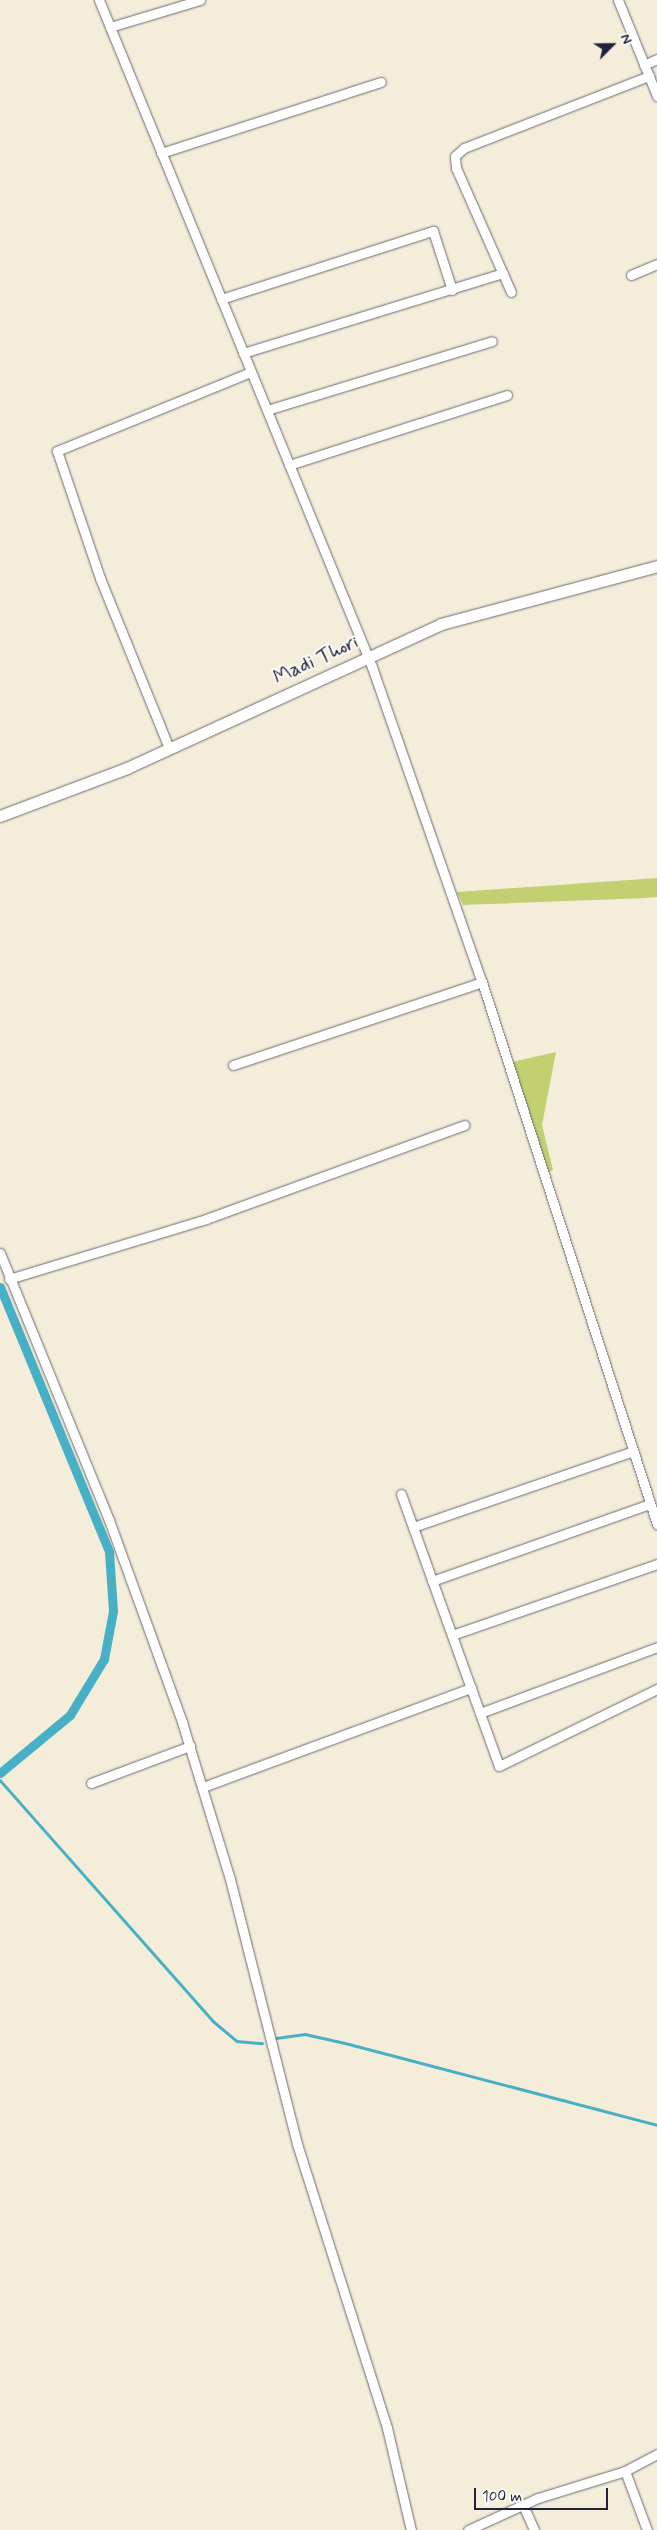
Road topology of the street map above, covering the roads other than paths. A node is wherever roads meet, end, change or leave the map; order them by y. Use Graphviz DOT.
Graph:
graph roads {
  1 [pos="99,0"];
  2 [pos="200,0"];
  3 [pos="618,0"];
  4 [pos="110,27"];
  5 [pos="657,59"];
  6 [pos="644,65"];
  7 [pos="649,76"];
  8 [pos="381,82"];
  9 [pos="657,96"];
  10 [pos="161,153"];
  11 [pos="657,264"];
  12 [pos="503,274"];
  13 [pos="631,275"];
  14 [pos="452,290"];
  15 [pos="511,292"];
  16 [pos="221,299"];
  17 [pos="492,341"];
  18 [pos="243,353"];
  19 [pos="251,372"];
  20 [pos="508,395"];
  21 [pos="267,410"];
  22 [pos="289,465"];
  23 [pos="657,566"];
  24 [pos="368,656"];
  25 [pos="170,748"];
  26 [pos="0,816"];
  27 [pos="482,982"];
  28 [pos="233,1065"];
  29 [pos="464,1125"];
  30 [pos="0,1253"];
  31 [pos="9,1279"];
  32 [pos="631,1452"];
  33 [pos="401,1494"];
  34 [pos="650,1504"];
  35 [pos="657,1524"];
  36 [pos="413,1527"];
  37 [pos="657,1564"];
  38 [pos="432,1581"];
  39 [pos="452,1635"];
  40 [pos="657,1647"];
  41 [pos="471,1688"];
  42 [pos="657,1689"];
  43 [pos="480,1713"];
  44 [pos="190,1746"];
  45 [pos="91,1783"];
  46 [pos="204,1787"];
  47 [pos="657,2454"];
  48 [pos="625,2471"];
  49 [pos="523,2505"];
  50 [pos="411,2530"];
  51 [pos="468,2530"];
  52 [pos="534,2530"];
  53 [pos="647,2530"];
  1 -- 4 [label="street"];
  2 -- 4 [label="street"];
  3 -- 6 [label="street"];
  4 -- 10 [label="street"];
  5 -- 6 [label="street"];
  6 -- 7 [label="street"];
  7 -- 9 [label="street"];
  7 -- 12 [label="street"];
  8 -- 10 [label="street"];
  10 -- 16 [label="street"];
  11 -- 13 [label="street"];
  12 -- 14 [label="street"];
  12 -- 15 [label="street"];
  14 -- 16 [label="street"];
  14 -- 18 [label="street"];
  16 -- 18 [label="street"];
  17 -- 21 [label="street"];
  18 -- 19 [label="street"];
  19 -- 21 [label="street"];
  19 -- 25 [label="street"];
  20 -- 22 [label="street"];
  21 -- 22 [label="street"];
  22 -- 24 [label="street"];
  23 -- 24 [label="main road, Madi Thori"];
  24 -- 25 [label="main road, Madi Thori"];
  24 -- 27 [label="street"];
  25 -- 26 [label="main road, Madi Thori"];
  27 -- 28 [label="street"];
  27 -- 32 [label="street"];
  29 -- 31 [label="street"];
  30 -- 31 [label="street"];
  31 -- 44 [label="street"];
  32 -- 34 [label="street"];
  32 -- 36 [label="street"];
  33 -- 36 [label="street"];
  34 -- 35 [label="street"];
  34 -- 38 [label="street"];
  36 -- 38 [label="street"];
  37 -- 39 [label="street"];
  38 -- 39 [label="street"];
  39 -- 41 [label="street"];
  40 -- 43 [label="street"];
  41 -- 43 [label="street"];
  41 -- 46 [label="street"];
  42 -- 43 [label="street"];
  44 -- 45 [label="street"];
  44 -- 46 [label="street"];
  46 -- 50 [label="street"];
  47 -- 48 [label="street"];
  48 -- 49 [label="street"];
  48 -- 53 [label="street"];
  49 -- 51 [label="street"];
  49 -- 52 [label="street"];
}
